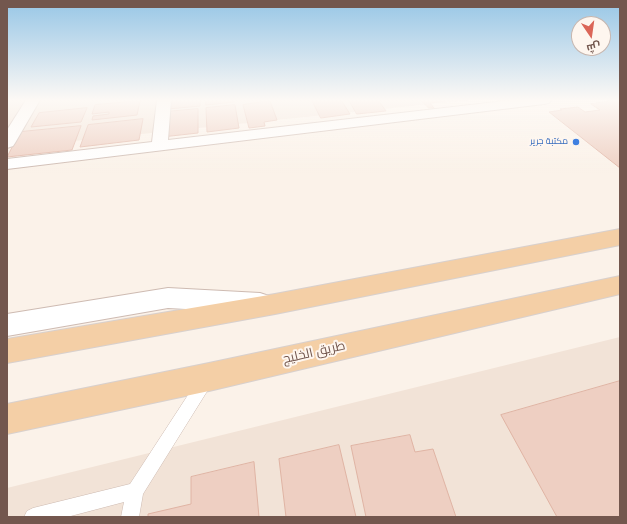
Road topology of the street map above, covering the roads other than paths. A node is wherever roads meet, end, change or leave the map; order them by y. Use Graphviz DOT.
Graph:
graph roads {
  1 [pos="19,124"];
  2 [pos="162,124"];
  3 [pos="340,124"];
  4 [pos="7,144"];
  5 [pos="160,146"];
  6 [pos="7,164"];
  7 [pos="620,236"];
  8 [pos="620,285"];
  9 [pos="275,304"];
  10 [pos="7,325"];
  11 [pos="7,351"];
  12 [pos="209,377"];
  13 [pos="7,419"];
  14 [pos="135,491"];
  15 [pos="33,517"];
  16 [pos="130,517"];
  1 -- 4 [label="street"];
  2 -- 5 [label="street"];
  3 -- 5 [label="street"];
  5 -- 6 [label="street"];
  7 -- 9 [label="main road"];
  8 -- 12 [label="main road, طريق الخليج"];
  9 -- 10 [label="street"];
  9 -- 11 [label="main road"];
  12 -- 13 [label="main road, طريق الخليج"];
  12 -- 14 [label="lane"];
  14 -- 15 [label="lane"];
  14 -- 16 [label="lane"];
}
